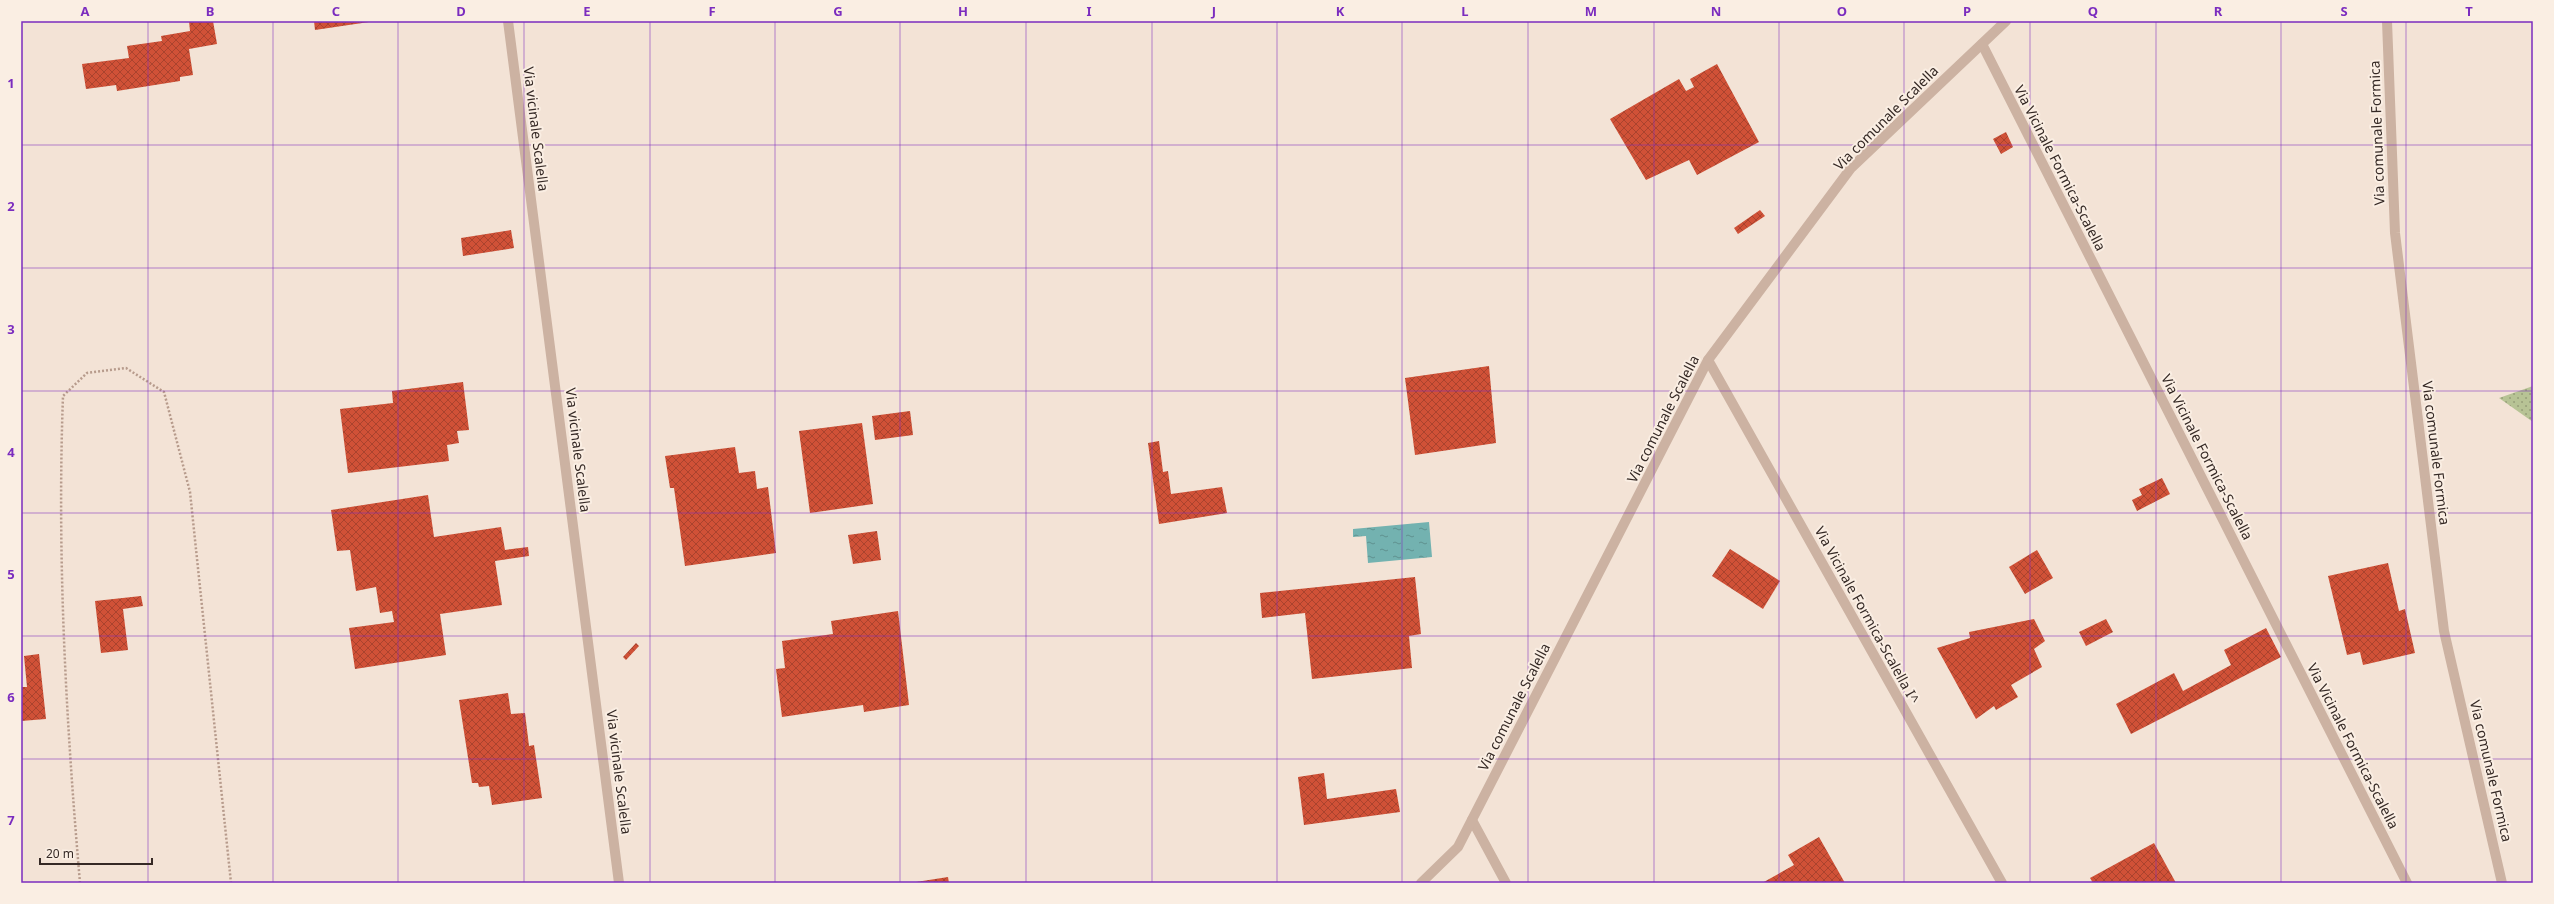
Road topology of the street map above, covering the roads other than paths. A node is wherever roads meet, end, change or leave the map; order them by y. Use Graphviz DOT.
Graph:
graph roads {
  1 [pos="508,21"];
  2 [pos="2006,21"];
  3 [pos="2387,21"];
  4 [pos="1982,44"];
  5 [pos="1708,360"];
  6 [pos="1472,820"];
  7 [pos="619,883"];
  8 [pos="1421,883"];
  9 [pos="1506,883"];
  10 [pos="2002,883"];
  11 [pos="2407,883"];
  12 [pos="2502,883"];
  1 -- 7 [label="street, Via vicinale Scalella"];
  2 -- 4 [label="street, Via comunale Scalella"];
  3 -- 12 [label="street, Via comunale Formica"];
  4 -- 5 [label="street, Via comunale Scalella"];
  4 -- 11 [label="street, Via Vicinale Formica-Scalella"];
  5 -- 6 [label="street, Via comunale Scalella"];
  5 -- 10 [label="street, Via Vicinale Formica-Scalella I^"];
  6 -- 8 [label="street, Via comunale Scalella"];
  6 -- 9 [label="street"];
}
